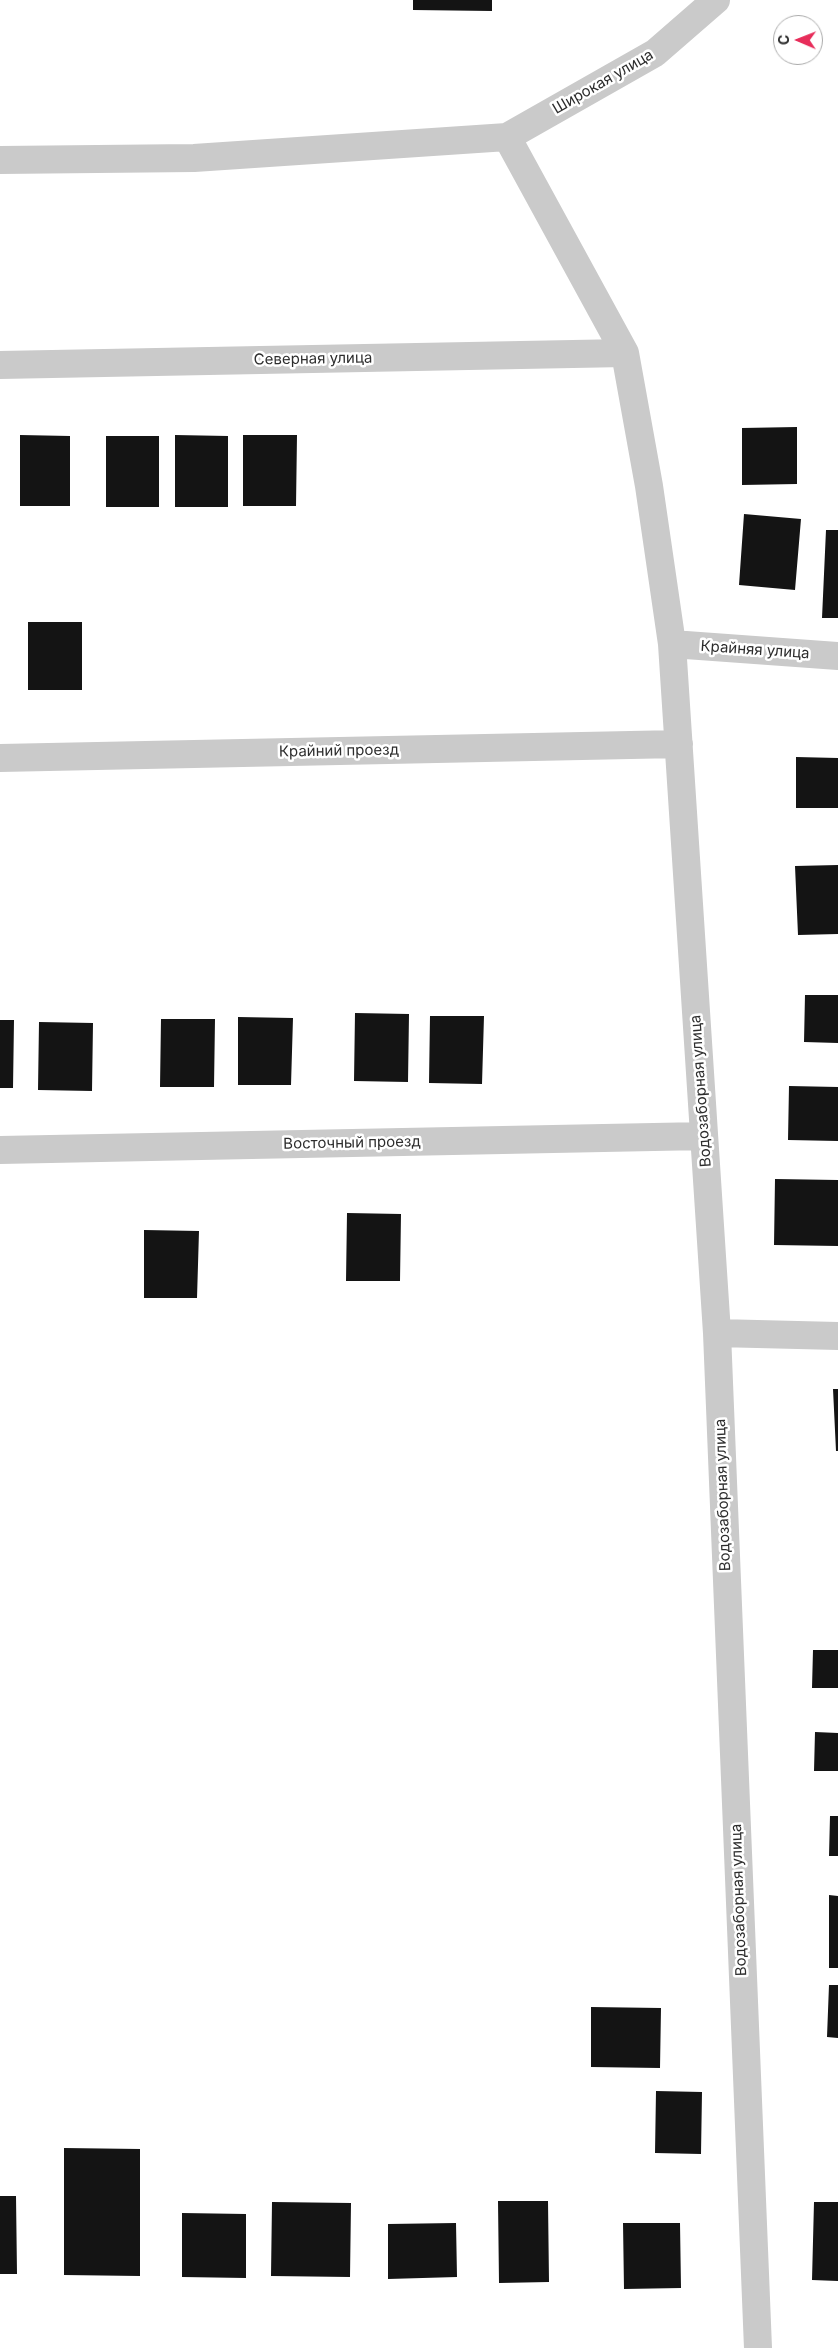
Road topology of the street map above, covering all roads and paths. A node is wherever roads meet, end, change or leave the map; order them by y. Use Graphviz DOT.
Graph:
graph roads {
  1 [pos="716,0"];
  2 [pos="507,137"];
  3 [pos="0,160"];
  4 [pos="626,353"];
  5 [pos="0,366"];
  6 [pos="672,644"];
  7 [pos="838,656"];
  8 [pos="679,744"];
  9 [pos="0,758"];
  10 [pos="704,1136"];
  11 [pos="0,1150"];
  12 [pos="716,1333"];
  13 [pos="838,1336"];
  14 [pos="758,2348"];
  1 -- 2 [label="street, Широкая улица"];
  2 -- 3 [label="street"];
  2 -- 4 [label="street, Водозаборная улица"];
  4 -- 5 [label="street, Северная улица"];
  4 -- 6 [label="street, Водозаборная улица"];
  6 -- 7 [label="street, Крайняя улица"];
  6 -- 8 [label="street, Водозаборная улица"];
  8 -- 9 [label="street, Крайний проезд"];
  8 -- 10 [label="street, Водозаборная улица"];
  10 -- 11 [label="street, Восточный проезд"];
  10 -- 12 [label="street, Водозаборная улица"];
  12 -- 13 [label="street"];
  12 -- 14 [label="street, Водозаборная улица"];
}
